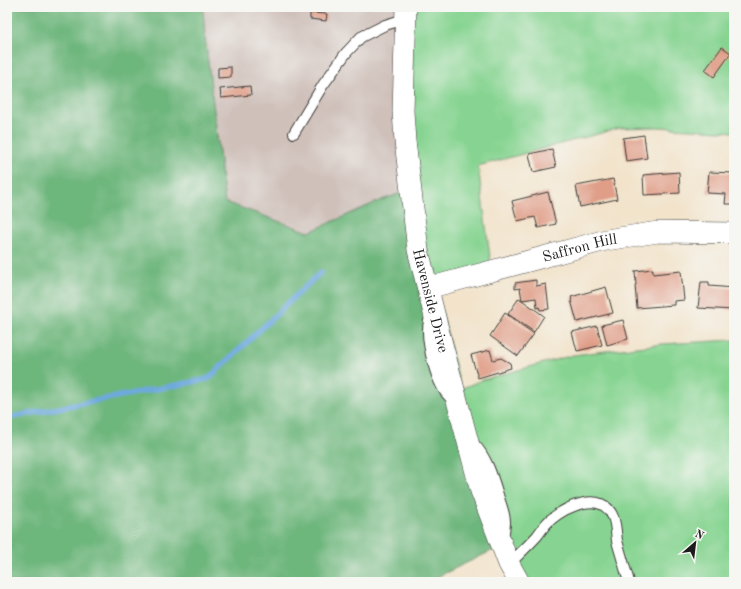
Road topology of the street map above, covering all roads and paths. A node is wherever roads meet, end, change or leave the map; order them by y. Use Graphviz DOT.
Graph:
graph roads {
  1 [pos="406,13"];
  2 [pos="294,134"];
  3 [pos="734,233"];
  4 [pos="431,298"];
  5 [pos="509,564"];
  6 [pos="519,582"];
  7 [pos="629,582"];
  1 -- 2 [label="lane"];
  1 -- 4 [label="street, Havenside Drive"];
  3 -- 4 [label="street, Saffron Hill"];
  4 -- 5 [label="street, Havenside Drive"];
  5 -- 6 [label="street, Havenside Drive"];
  5 -- 7 [label="lane"];
}
